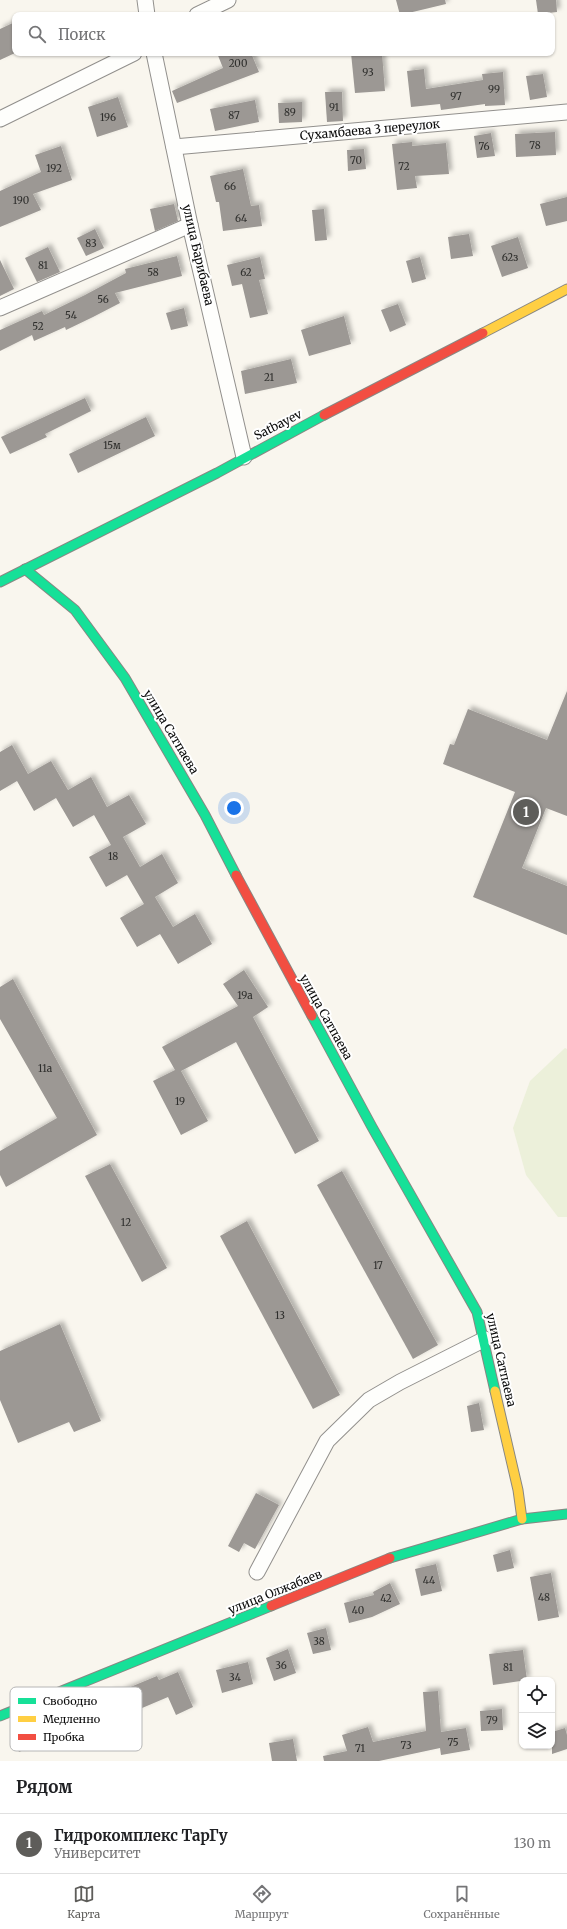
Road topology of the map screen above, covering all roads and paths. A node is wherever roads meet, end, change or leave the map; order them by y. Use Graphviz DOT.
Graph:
graph roads {
  1 [pos="145,0"];
  2 [pos="228,0"];
  3 [pos="147,12"];
  4 [pos="203,12"];
  5 [pos="128,56"];
  6 [pos="155,56"];
  7 [pos="567,112"];
  8 [pos="0,119"];
  9 [pos="174,147"];
  10 [pos="190,224"];
  11 [pos="567,289"];
  12 [pos="0,308"];
  13 [pos="244,457"];
  14 [pos="25,568"];
  15 [pos="0,582"];
  16 [pos="485,1339"];
  17 [pos="567,1514"];
  18 [pos="522,1519"];
  19 [pos="257,1572"];
  20 [pos="72,1687"];
  21 [pos="10,1712"];
  22 [pos="0,1716"];
  1 -- 3 [label="street"];
  2 -- 4 [label="street"];
  5 -- 8 [label="street"];
  6 -- 9 [label="street, улица Барибаева"];
  7 -- 9 [label="street, Сухамбаева 3 переулок"];
  9 -- 10 [label="street, улица Барибаева"];
  10 -- 12 [label="street"];
  10 -- 13 [label="street, улица Барибаева"];
  11 -- 13 [label="street, Satbayev"];
  13 -- 14 [label="street, Satbayev"];
  14 -- 15 [label="street, Satbayev"];
  14 -- 16 [label="street, улица Сатпаева"];
  16 -- 18 [label="street, улица Сатпаева"];
  16 -- 19 [label="street"];
  17 -- 18 [label="street, улица Олжабаев"];
  18 -- 20 [label="street, улица Олжабаев"];
  21 -- 22 [label="street, улица Олжабаев"];
}
